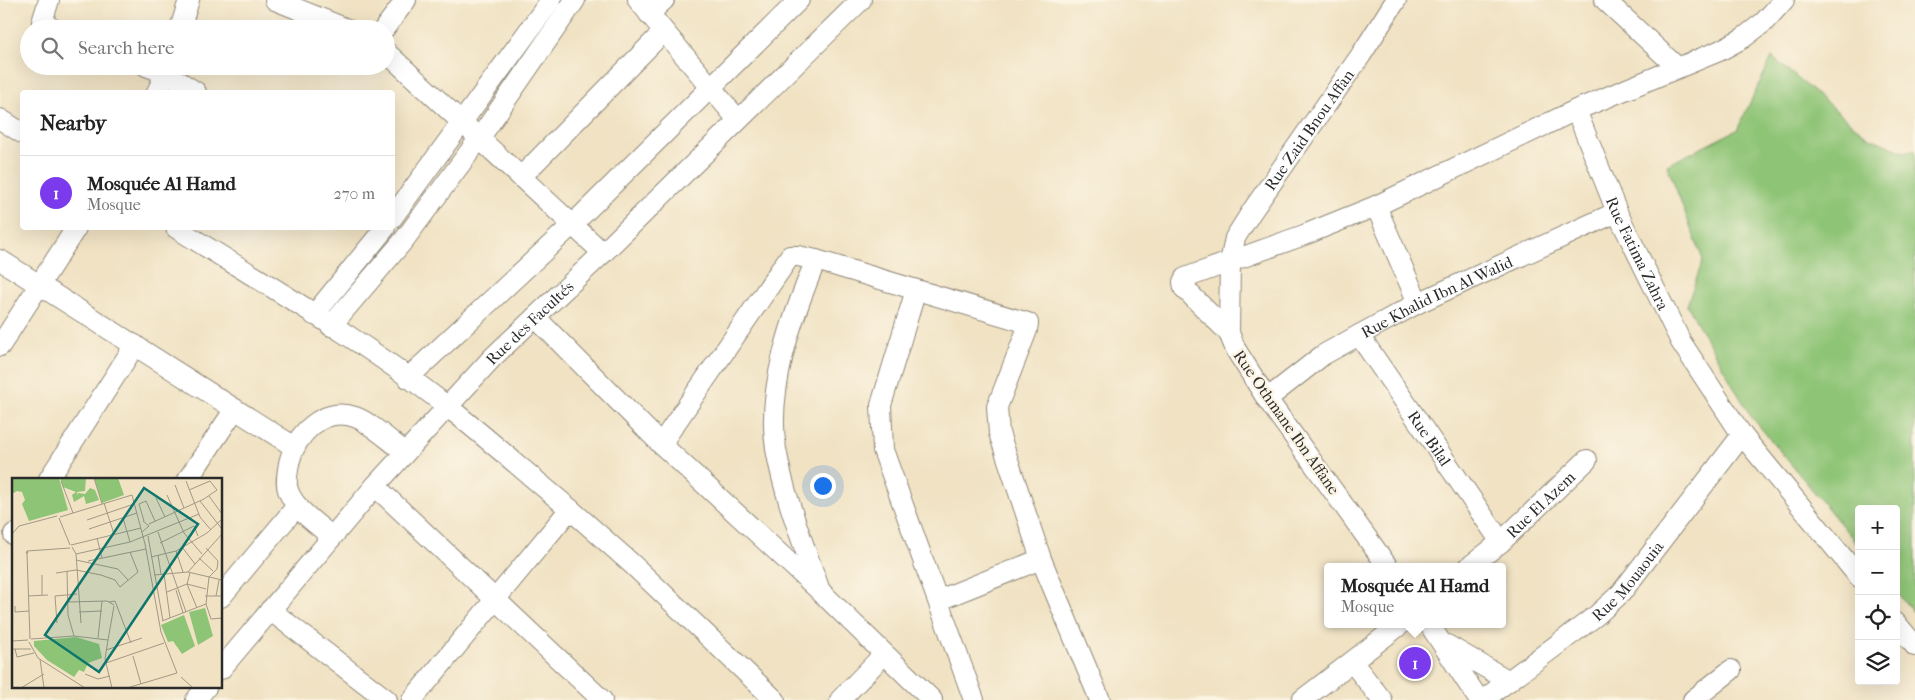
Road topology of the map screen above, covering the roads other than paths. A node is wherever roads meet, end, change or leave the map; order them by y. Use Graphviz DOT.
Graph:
graph roads {
  1 [pos="49,0"];
  2 [pos="189,0"];
  3 [pos="275,0"];
  4 [pos="406,0"];
  5 [pos="551,0"];
  6 [pos="575,0"];
  7 [pos="664,0"];
  8 [pos="799,0"];
  9 [pos="861,0"];
  10 [pos="1396,0"];
  11 [pos="1605,0"];
  12 [pos="1784,0"];
  13 [pos="305,5"];
  14 [pos="644,7"];
  15 [pos="43,20"];
  16 [pos="183,20"];
  17 [pos="331,20"];
  18 [pos="391,20"];
  19 [pos="663,32"];
  20 [pos="395,61"];
  21 [pos="1678,68"];
  22 [pos="166,75"];
  23 [pos="174,75"];
  24 [pos="711,86"];
  25 [pos="158,90"];
  26 [pos="193,90"];
  27 [pos="1576,110"];
  28 [pos="0,119"];
  29 [pos="738,120"];
  30 [pos="462,124"];
  31 [pos="20,132"];
  32 [pos="479,139"];
  33 [pos="521,177"];
  34 [pos="1376,206"];
  35 [pos="1617,212"];
  36 [pos="395,214"];
  37 [pos="572,225"];
  38 [pos="75,230"];
  39 [pos="179,230"];
  40 [pos="383,230"];
  41 [pos="398,234"];
  42 [pos="603,253"];
  43 [pos="0,260"];
  44 [pos="816,260"];
  45 [pos="1230,263"];
  46 [pos="39,284"];
  47 [pos="916,290"];
  48 [pos="1418,303"];
  49 [pos="314,315"];
  50 [pos="534,318"];
  51 [pos="331,326"];
  52 [pos="1229,333"];
  53 [pos="1359,335"];
  54 [pos="135,345"];
  55 [pos="0,346"];
  56 [pos="408,378"];
  57 [pos="1267,399"];
  58 [pos="447,406"];
  59 [pos="235,409"];
  60 [pos="1742,435"];
  61 [pos="661,444"];
  62 [pos="293,446"];
  63 [pos="406,452"];
  64 [pos="1587,460"];
  65 [pos="51,478"];
  66 [pos="189,478"];
  67 [pos="375,486"];
  68 [pos="297,506"];
  69 [pos="570,509"];
  70 [pos="332,537"];
  71 [pos="1501,542"];
  72 [pos="1041,558"];
  73 [pos="1385,563"];
  74 [pos="1474,563"];
  75 [pos="1855,572"];
  76 [pos="821,592"];
  77 [pos="222,596"];
  78 [pos="494,598"];
  79 [pos="939,600"];
  80 [pos="270,610"];
  81 [pos="1396,628"];
  82 [pos="1432,628"];
  83 [pos="1900,628"];
  84 [pos="1443,643"];
  85 [pos="1915,646"];
  86 [pos="884,654"];
  87 [pos="1353,663"];
  88 [pos="222,668"];
  89 [pos="1731,670"];
  90 [pos="1509,680"];
  91 [pos="597,698"];
  92 [pos="387,700"];
  93 [pos="412,700"];
  94 [pos="775,700"];
  95 [pos="840,700"];
  96 [pos="932,700"];
  97 [pos="974,700"];
  98 [pos="1100,700"];
  99 [pos="1302,700"];
  100 [pos="1382,700"];
  101 [pos="1481,700"];
  102 [pos="1693,700"];
  1 -- 15 [label="street"];
  2 -- 16 [label="street"];
  3 -- 13 [label="street"];
  4 -- 18 [label="street"];
  5 -- 30 [label="street"];
  6 -- 32 [label="street"];
  7 -- 14 [label="street"];
  8 -- 24 [label="street"];
  9 -- 29 [label="street, Rue des Facultés"];
  10 -- 45 [label="street, Rue Zaid Bnou Affan"];
  11 -- 21 [label="street"];
  12 -- 21 [label="street"];
  13 -- 17 [label="street"];
  14 -- 19 [label="street"];
  19 -- 24 [label="street"];
  19 -- 33 [label="street"];
  20 -- 30 [label="street"];
  21 -- 27 [label="street"];
  22 -- 25 [label="street"];
  23 -- 26 [label="street"];
  24 -- 29 [label="street"];
  24 -- 37 [label="street"];
  27 -- 34 [label="street"];
  27 -- 35 [label="street, Rue Fatima Zahra"];
  28 -- 31 [label="street"];
  29 -- 42 [label="street, Rue des Facultés"];
  30 -- 32 [label="street"];
  30 -- 36 [label="street"];
  32 -- 33 [label="street"];
  32 -- 41 [label="street"];
  33 -- 37 [label="street"];
  34 -- 45 [label="street"];
  34 -- 48 [label="street"];
  35 -- 48 [label="street, Rue Khalid Ibn Al Walid"];
  35 -- 60 [label="street, Rue Fatima Zahra"];
  37 -- 42 [label="street"];
  37 -- 56 [label="street"];
  38 -- 46 [label="street"];
  39 -- 49 [label="street"];
  40 -- 49 [label="street"];
  41 -- 51 [label="street"];
  42 -- 50 [label="street, Rue des Facultés"];
  43 -- 46 [label="street"];
  44 -- 47 [label="street"];
  44 -- 61 [label="street"];
  44 -- 76 [label="street"];
  45 -- 52 [label="street, Rue Othmane Ibn Affane"];
  45 -- 52 [label="street"];
  46 -- 54 [label="street"];
  46 -- 55 [label="street"];
  47 -- 72 [label="street"];
  47 -- 79 [label="street"];
  48 -- 53 [label="street, Rue Khalid Ibn Al Walid"];
  49 -- 51 [label="street"];
  50 -- 58 [label="street, Rue des Facultés"];
  50 -- 61 [label="street"];
  51 -- 56 [label="street"];
  52 -- 57 [label="street, Rue Othmane Ibn Affane"];
  53 -- 57 [label="street, Rue Khalid Ibn Al Walid"];
  53 -- 71 [label="street, Rue Bilal"];
  54 -- 59 [label="street"];
  54 -- 65 [label="street"];
  56 -- 58 [label="street"];
  57 -- 73 [label="street, Rue Othmane Ibn Affane"];
  58 -- 63 [label="street, Rue des Facultés"];
  58 -- 69 [label="street"];
  59 -- 62 [label="street"];
  59 -- 66 [label="street"];
  60 -- 75 [label="street, Rue Fatima Zahra"];
  60 -- 90 [label="street, Rue Mouaouia"];
  61 -- 76 [label="street"];
  62 -- 63 [label="street"];
  62 -- 68 [label="street"];
  63 -- 67 [label="street, Rue des Facultés"];
  64 -- 71 [label="street, Rue El Azem"];
  67 -- 70 [label="street, Rue des Facultés"];
  67 -- 78 [label="street"];
  68 -- 70 [label="street"];
  68 -- 77 [label="street"];
  69 -- 78 [label="street"];
  69 -- 94 [label="street"];
  70 -- 80 [label="street, Rue des Facultés"];
  71 -- 74 [label="street, Rue El Azem"];
  72 -- 79 [label="street"];
  72 -- 98 [label="street"];
  76 -- 86 [label="street"];
  78 -- 91 [label="street"];
  78 -- 93 [label="street"];
  79 -- 97 [label="street"];
  80 -- 88 [label="street, Rue des Facultés"];
  80 -- 92 [label="street"];
  81 -- 87 [label="street"];
  82 -- 84 [label="street"];
  83 -- 85 [label="street"];
  84 -- 90 [label="street"];
  84 -- 101 [label="street"];
  86 -- 95 [label="street"];
  86 -- 96 [label="street"];
  87 -- 99 [label="street"];
  87 -- 100 [label="street"];
  89 -- 102 [label="street"];
  90 -- 101 [label="street, Rue Mouaouia"];
}
